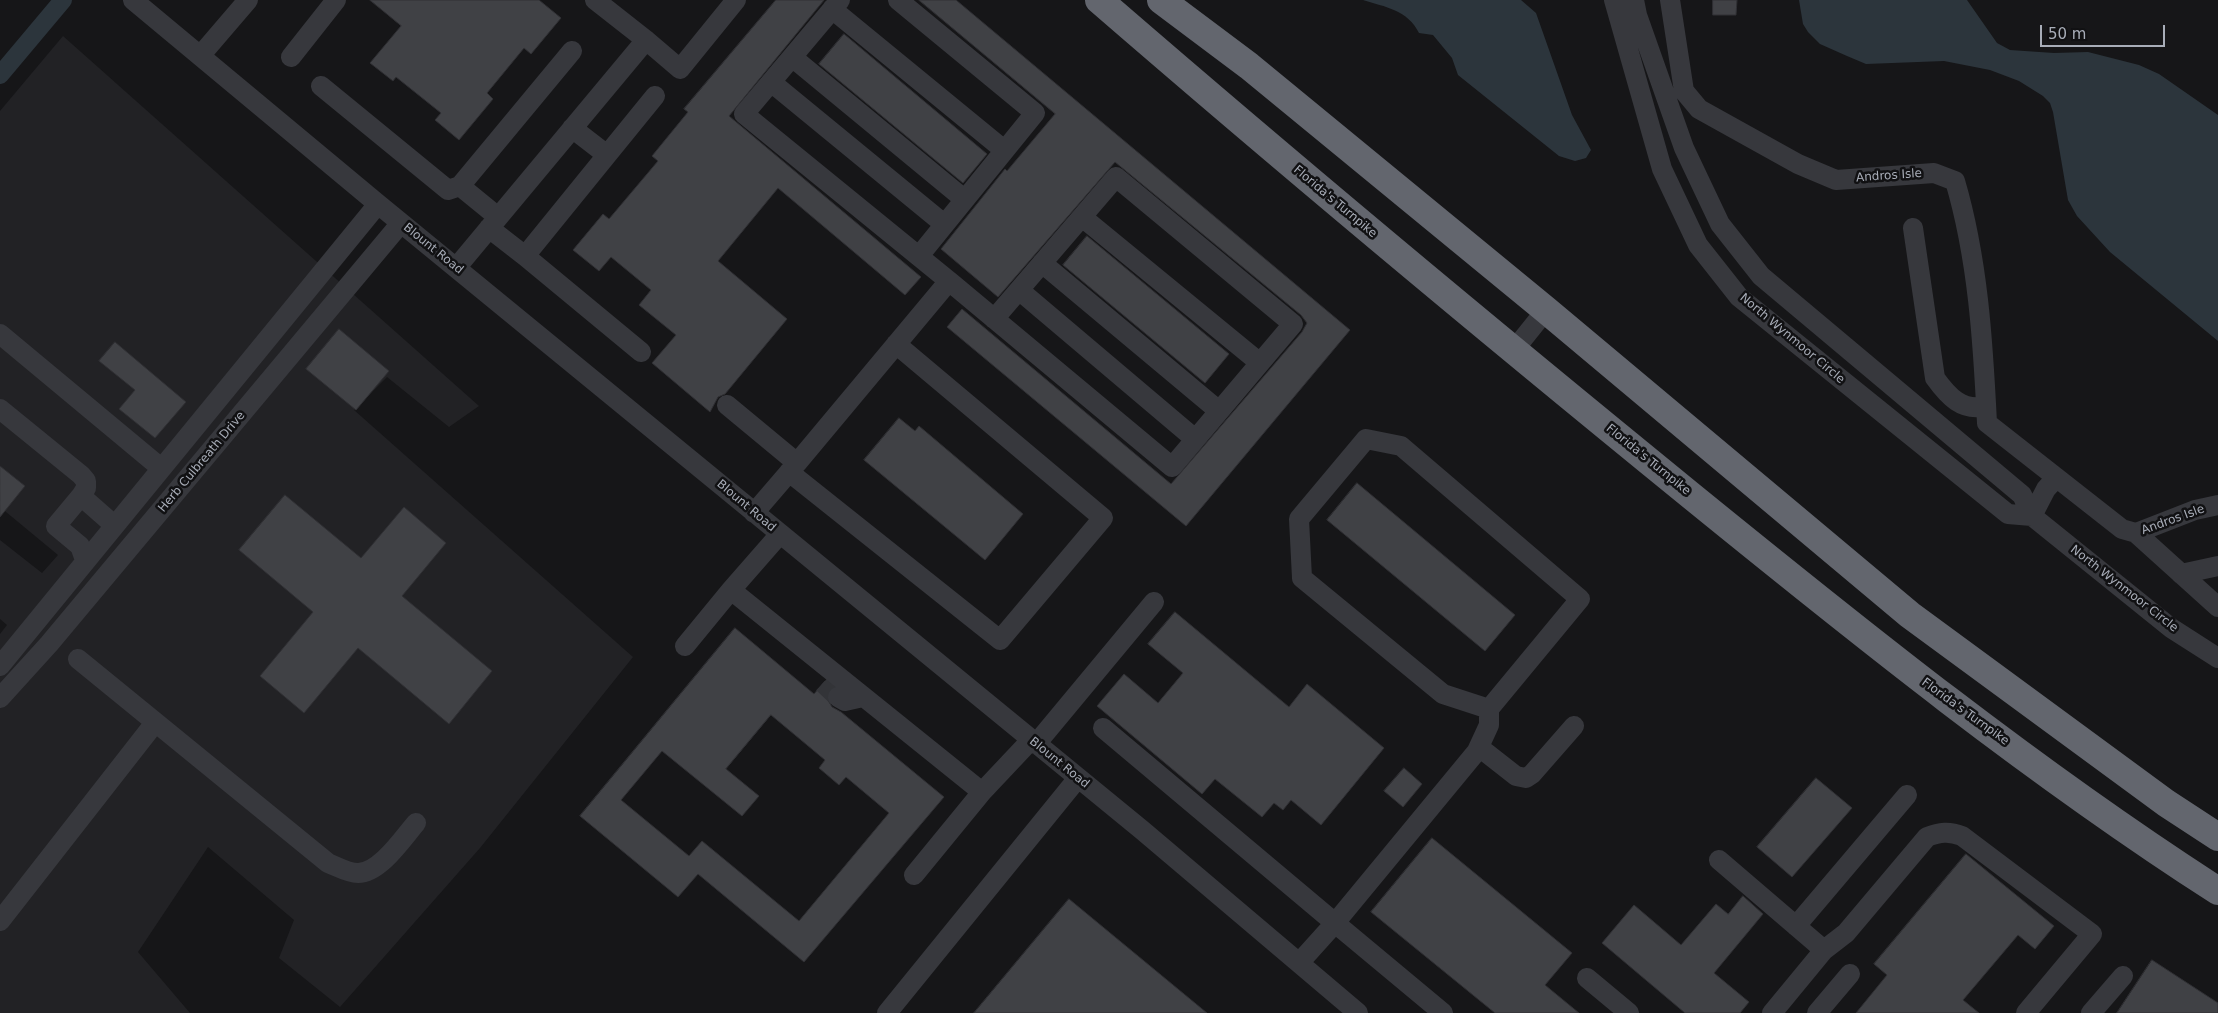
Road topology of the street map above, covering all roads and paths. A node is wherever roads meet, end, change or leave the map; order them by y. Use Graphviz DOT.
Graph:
graph roads {
  1 [pos="134,0"];
  2 [pos="248,0"];
  3 [pos="336,0"];
  4 [pos="595,0"];
  5 [pos="736,0"];
  6 [pos="898,0"];
  7 [pos="1099,0"];
  8 [pos="1161,0"];
  9 [pos="1188,0"];
  10 [pos="836,5"];
  11 [pos="1670,6"];
  12 [pos="1626,9"];
  13 [pos="646,40"];
  14 [pos="572,51"];
  15 [pos="200,56"];
  16 [pos="291,57"];
  17 [pos="792,57"];
  18 [pos="1249,66"];
  19 [pos="771,82"];
  20 [pos="321,86"];
  21 [pos="655,96"];
  22 [pos="572,128"];
  23 [pos="1004,150"];
  24 [pos="607,155"];
  25 [pos="460,186"];
  26 [pos="964,199"];
  27 [pos="378,204"];
  28 [pos="1082,217"];
  29 [pos="401,223"];
  30 [pos="494,223"];
  31 [pos="944,224"];
  32 [pos="1913,228"];
  33 [pos="525,256"];
  34 [pos="919,256"];
  35 [pos="1042,263"];
  36 [pos="456,268"];
  37 [pos="949,282"];
  38 [pos="1019,290"];
  39 [pos="1546,310"];
  40 [pos="994,319"];
  41 [pos="0,334"];
  42 [pos="896,344"];
  43 [pos="1514,350"];
  44 [pos="641,352"];
  45 [pos="1260,363"];
  46 [pos="727,405"];
  47 [pos="1986,406"];
  48 [pos="0,409"];
  49 [pos="1219,411"];
  50 [pos="1195,439"];
  51 [pos="161,468"];
  52 [pos="793,468"];
  53 [pos="2056,478"];
  54 [pos="81,496"];
  55 [pos="2218,505"];
  56 [pos="754,513"];
  57 [pos="2032,516"];
  58 [pos="114,524"];
  59 [pos="2136,533"];
  60 [pos="780,534"];
  61 [pos="85,560"];
  62 [pos="2218,566"];
  63 [pos="2181,574"];
  64 [pos="731,590"];
  65 [pos="1154,602"];
  66 [pos="2218,607"];
  67 [pos="685,646"];
  68 [pos="2218,658"];
  69 [pos="78,659"];
  70 [pos="818,661"];
  71 [pos="0,666"];
  72 [pos="823,683"];
  73 [pos="838,697"];
  74 [pos="863,697"];
  75 [pos="0,698"];
  76 [pos="1489,709"];
  77 [pos="154,724"];
  78 [pos="1574,726"];
  79 [pos="1103,728"];
  80 [pos="1034,742"];
  81 [pos="1479,748"];
  82 [pos="1078,778"];
  83 [pos="982,792"];
  84 [pos="1907,795"];
  85 [pos="416,822"];
  86 [pos="2218,837"];
  87 [pos="1718,860"];
  88 [pos="914,875"];
  89 [pos="2218,891"];
  90 [pos="0,921"];
  91 [pos="1335,923"];
  92 [pos="1796,926"];
  93 [pos="1824,950"];
  94 [pos="1300,963"];
  95 [pos="1850,974"];
  96 [pos="2123,976"];
  97 [pos="1588,978"];
  98 [pos="1345,1009"];
  99 [pos="887,1013"];
  100 [pos="1442,1013"];
  101 [pos="1629,1013"];
  102 [pos="1772,1013"];
  103 [pos="1817,1013"];
  104 [pos="2026,1013"];
  105 [pos="2091,1013"];
  1 -- 15 [label="street, Blount Road"];
  2 -- 15 [label="street"];
  3 -- 16 [label="street"];
  4 -- 13 [label="street"];
  5 -- 13 [label="street"];
  6 -- 23 [label="street"];
  7 -- 43 [label="highway, Florida's Turnpike"];
  8 -- 18 [label="highway"];
  9 -- 18 [label="highway"];
  10 -- 17 [label="street"];
  10 -- 23 [label="street"];
  11 -- 12 [label="street, Andros Isle"];
  11 -- 47 [label="street, Andros Isle"];
  12 -- 57 [label="street, North Wynmoor Circle"];
  12 -- 57 [label="street, North Wynmoor Circle"];
  13 -- 22 [label="street"];
  14 -- 25 [label="street"];
  15 -- 27 [label="street, Blount Road"];
  17 -- 19 [label="street"];
  17 -- 26 [label="street"];
  18 -- 39 [label="highway"];
  19 -- 31 [label="street"];
  19 -- 34 [label="street"];
  20 -- 25 [label="street"];
  21 -- 24 [label="street"];
  22 -- 24 [label="street"];
  22 -- 30 [label="street"];
  23 -- 26 [label="street"];
  24 -- 33 [label="street"];
  25 -- 30 [label="street"];
  26 -- 31 [label="street"];
  27 -- 29 [label="street, Blount Road"];
  27 -- 51 [label="street"];
  28 -- 35 [label="street"];
  28 -- 45 [label="street"];
  28 -- 45 [label="street"];
  29 -- 36 [label="street, Blount Road"];
  29 -- 75 [label="street, Herb Culbreath Drive"];
  30 -- 33 [label="street"];
  30 -- 36 [label="street"];
  31 -- 34 [label="street"];
  32 -- 47 [label="street"];
  33 -- 44 [label="street"];
  34 -- 37 [label="street"];
  35 -- 38 [label="street"];
  35 -- 49 [label="street"];
  36 -- 56 [label="street, Blount Road"];
  37 -- 40 [label="street"];
  37 -- 42 [label="street"];
  38 -- 40 [label="street"];
  38 -- 50 [label="street"];
  39 -- 43 [label="street"];
  39 -- 86 [label="highway"];
  40 -- 50 [label="street"];
  41 -- 51 [label="street"];
  42 -- 52 [label="street"];
  42 -- 52 [label="street"];
  43 -- 89 [label="highway, Florida's Turnpike"];
  45 -- 49 [label="street"];
  46 -- 52 [label="street"];
  47 -- 53 [label="street, Andros Isle"];
  48 -- 54 [label="street"];
  49 -- 50 [label="street"];
  51 -- 58 [label="street"];
  52 -- 56 [label="street"];
  53 -- 57 [label="street"];
  53 -- 59 [label="street, Andros Isle"];
  54 -- 58 [label="street"];
  54 -- 61 [label="street"];
  55 -- 59 [label="street, Andros Isle"];
  56 -- 60 [label="street, Blount Road"];
  57 -- 68 [label="street, North Wynmoor Circle"];
  58 -- 61 [label="street"];
  59 -- 63 [label="street"];
  60 -- 64 [label="street"];
  60 -- 80 [label="street, Blount Road"];
  61 -- 71 [label="street"];
  62 -- 63 [label="street"];
  63 -- 66 [label="street"];
  64 -- 67 [label="street"];
  64 -- 70 [label="street"];
  65 -- 80 [label="street"];
  69 -- 77 [label="street"];
  70 -- 72 [label="street"];
  70 -- 74 [label="street"];
  73 -- 74 [label="street"];
  74 -- 83 [label="street"];
  76 -- 76 [label="street"];
  76 -- 81 [label="street"];
  77 -- 85 [label="street"];
  77 -- 90 [label="street"];
  78 -- 81 [label="street"];
  79 -- 91 [label="street"];
  80 -- 82 [label="street, Blount Road"];
  80 -- 83 [label="street"];
  81 -- 91 [label="street"];
  82 -- 94 [label="street, Blount Road"];
  82 -- 99 [label="street"];
  83 -- 88 [label="street"];
  84 -- 92 [label="street"];
  87 -- 92 [label="street"];
  91 -- 94 [label="street"];
  91 -- 100 [label="street"];
  92 -- 93 [label="street"];
  93 -- 102 [label="street"];
  93 -- 104 [label="street"];
  94 -- 98 [label="street, Blount Road"];
  95 -- 103 [label="street"];
  96 -- 105 [label="street"];
  97 -- 101 [label="street"];
}
